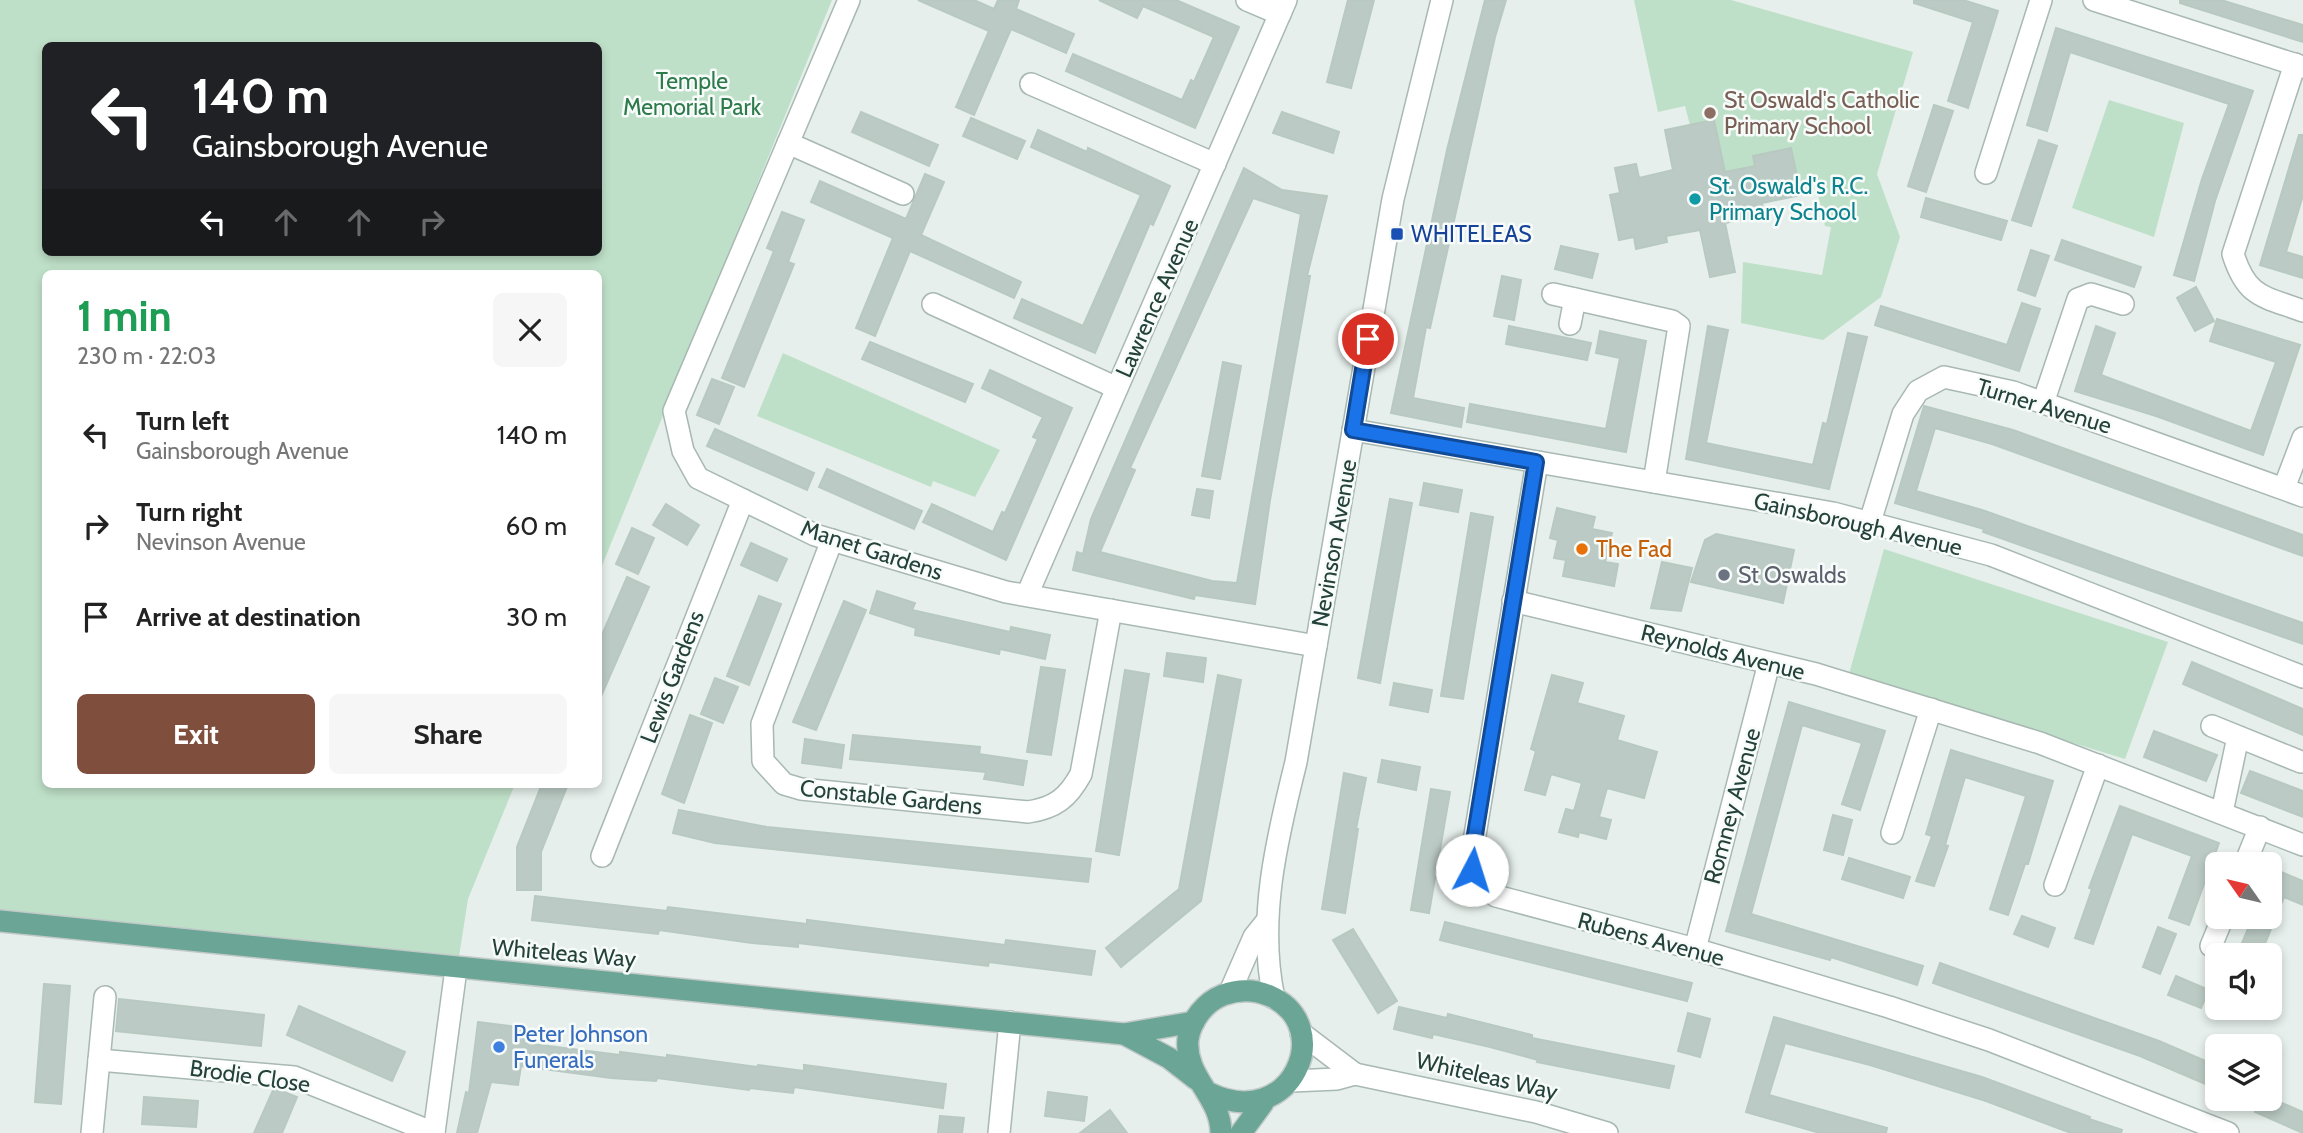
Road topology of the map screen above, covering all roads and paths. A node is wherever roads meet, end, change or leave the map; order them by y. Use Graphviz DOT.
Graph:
graph roads {
  1 [pos="849,0"];
  2 [pos="1247,0"];
  3 [pos="1442,0"];
  4 [pos="2040,0"];
  5 [pos="2094,0"];
  6 [pos="1283,7"];
  7 [pos="2299,66"];
  8 [pos="1031,83"];
  9 [pos="788,143"];
  10 [pos="1215,164"];
  11 [pos="1986,173"];
  12 [pos="903,194"];
  13 [pos="1553,294"];
  14 [pos="1575,299"];
  15 [pos="933,304"];
  16 [pos="2123,304"];
  17 [pos="2303,312"];
  18 [pos="1570,324"];
  19 [pos="1117,388"];
  20 [pos="2043,403"];
  21 [pos="1353,430"];
  22 [pos="2303,438"];
  23 [pos="1536,462"];
  24 [pos="1654,482"];
  25 [pos="2293,492"];
  26 [pos="743,500"];
  27 [pos="1870,522"];
  28 [pos="832,540"];
  29 [pos="1027,595"];
  30 [pos="1514,601"];
  31 [pos="1111,610"];
  32 [pos="1316,646"];
  33 [pos="1769,663"];
  34 [pos="2303,677"];
  35 [pos="1931,709"];
  36 [pos="2212,726"];
  37 [pos="2238,737"];
  38 [pos="2301,762"];
  39 [pos="2098,765"];
  40 [pos="2222,812"];
  41 [pos="2260,827"];
  42 [pos="1892,832"];
  43 [pos="2303,845"];
  44 [pos="2250,852"];
  45 [pos="602,856"];
  46 [pos="2055,885"];
  47 [pos="0,921"];
  48 [pos="1266,922"];
  49 [pos="1695,949"];
  50 [pos="456,969"];
  51 [pos="1230,992"];
  52 [pos="105,997"];
  53 [pos="1274,998"];
  54 [pos="1010,1022"];
  55 [pos="1194,1022"];
  56 [pos="1301,1033"];
  57 [pos="1124,1034"];
  58 [pos="99,1060"];
  59 [pos="1355,1074"];
  60 [pos="1292,1081"];
  61 [pos="1204,1087"];
  62 [pos="1263,1102"];
  63 [pos="92,1133"];
  64 [pos="434,1133"];
  65 [pos="999,1133"];
  66 [pos="1221,1133"];
  67 [pos="1241,1133"];
  68 [pos="1607,1133"];
  69 [pos="2228,1133"];
  1 -- 9 [label="street, Manet Gardens"];
  2 -- 6 [label="street"];
  3 -- 21 [label="street, Nevinson Avenue"];
  4 -- 11 [label="street"];
  5 -- 7 [label="street"];
  6 -- 10 [label="street, Lawrence Avenue"];
  7 -- 17 [label="street"];
  8 -- 10 [label="street"];
  9 -- 12 [label="street"];
  9 -- 26 [label="street, Manet Gardens"];
  10 -- 19 [label="street, Lawrence Avenue"];
  13 -- 14 [label="street"];
  14 -- 18 [label="street"];
  14 -- 24 [label="street"];
  15 -- 19 [label="street"];
  16 -- 20 [label="street"];
  19 -- 29 [label="street, Lawrence Avenue"];
  20 -- 25 [label="street, Turner Avenue"];
  20 -- 27 [label="street, Turner Avenue"];
  21 -- 23 [label="street, Gainsborough Avenue"];
  21 -- 32 [label="street, Nevinson Avenue"];
  22 -- 25 [label="street"];
  23 -- 24 [label="street, Gainsborough Avenue"];
  23 -- 30 [label="street, Rubens Avenue"];
  24 -- 27 [label="street, Gainsborough Avenue"];
  26 -- 28 [label="street, Manet Gardens"];
  26 -- 45 [label="street, Lewis Gardens"];
  27 -- 34 [label="street, Gainsborough Avenue"];
  28 -- 29 [label="street, Manet Gardens"];
  28 -- 31 [label="street, Constable Gardens"];
  29 -- 31 [label="street, Manet Gardens"];
  30 -- 33 [label="street, Reynolds Avenue"];
  30 -- 49 [label="street, Rubens Avenue"];
  31 -- 32 [label="street, Manet Gardens"];
  32 -- 48 [label="street, Nevinson Avenue"];
  33 -- 35 [label="street, Reynolds Avenue"];
  33 -- 49 [label="street, Romney Avenue"];
  35 -- 39 [label="street, Reynolds Avenue"];
  35 -- 42 [label="street"];
  36 -- 37 [label="street"];
  37 -- 38 [label="street"];
  37 -- 40 [label="street"];
  39 -- 40 [label="street, Reynolds Avenue"];
  39 -- 46 [label="street"];
  40 -- 41 [label="street, Reynolds Avenue"];
  41 -- 43 [label="street, Reynolds Avenue"];
  41 -- 44 [label="street"];
  47 -- 50 [label="main road, Whiteleas Way"];
  48 -- 51 [label="street, Nevinson Avenue"];
  48 -- 53 [label="street, Nevinson Avenue"];
  49 -- 69 [label="street, Rubens Avenue"];
  50 -- 54 [label="main road, Whiteleas Way"];
  50 -- 64 [label="street"];
  51 -- 53 [label="main road"];
  51 -- 55 [label="main road"];
  52 -- 58 [label="street"];
  53 -- 56 [label="main road"];
  54 -- 57 [label="main road, Whiteleas Way"];
  54 -- 65 [label="street"];
  55 -- 57 [label="main road, Whiteleas Way"];
  55 -- 61 [label="main road"];
  56 -- 59 [label="street, Whiteleas Way"];
  56 -- 60 [label="main road"];
  57 -- 61 [label="main road, Whiteleas Way"];
  58 -- 63 [label="street"];
  58 -- 64 [label="street, Brodie Close"];
  59 -- 60 [label="street, Whiteleas Way"];
  59 -- 68 [label="street, Whiteleas Way"];
  60 -- 62 [label="main road"];
  61 -- 62 [label="main road"];
  61 -- 66 [label="main road"];
  62 -- 67 [label="main road"];
}
